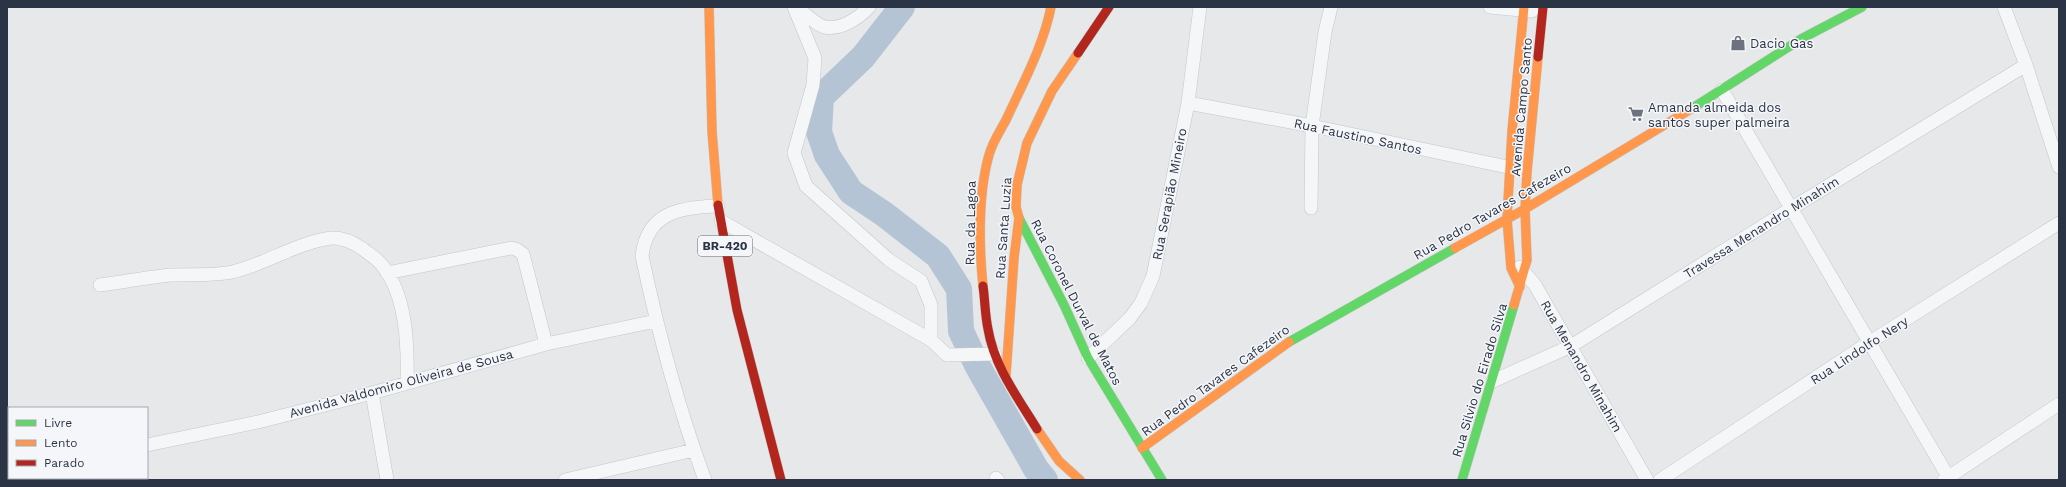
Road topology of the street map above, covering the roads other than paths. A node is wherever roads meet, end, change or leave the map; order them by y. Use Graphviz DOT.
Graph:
graph roads {
  1 [pos="709,7"];
  2 [pos="869,7"];
  3 [pos="1052,7"];
  4 [pos="1109,7"];
  5 [pos="1200,7"];
  6 [pos="1331,7"];
  7 [pos="1490,7"];
  8 [pos="1862,7"];
  9 [pos="2004,7"];
  10 [pos="799,8"];
  11 [pos="1524,8"];
  12 [pos="1543,9"];
  13 [pos="2026,65"];
  14 [pos="1722,90"];
  15 [pos="1188,103"];
  16 [pos="1312,126"];
  17 [pos="2059,167"];
  18 [pos="1510,168"];
  19 [pos="1528,172"];
  20 [pos="718,206"];
  21 [pos="1310,208"];
  22 [pos="1792,208"];
  23 [pos="1525,209"];
  24 [pos="1019,218"];
  25 [pos="1507,219"];
  26 [pos="721,221"];
  27 [pos="2059,223"];
  28 [pos="1509,259"];
  29 [pos="1525,271"];
  30 [pos="387,274"];
  31 [pos="100,285"];
  32 [pos="1520,287"];
  33 [pos="656,321"];
  34 [pos="931,340"];
  35 [pos="1870,342"];
  36 [pos="546,344"];
  37 [pos="1571,346"];
  38 [pos="995,354"];
  39 [pos="1088,358"];
  40 [pos="1006,378"];
  41 [pos="1493,381"];
  42 [pos="407,384"];
  43 [pos="372,393"];
  44 [pos="2059,404"];
  45 [pos="148,445"];
  46 [pos="1142,448"];
  47 [pos="694,450"];
  48 [pos="1948,479"];
  49 [pos="387,480"];
  50 [pos="565,480"];
  51 [pos="705,480"];
  52 [pos="781,480"];
  53 [pos="1080,480"];
  54 [pos="1162,480"];
  55 [pos="1462,480"];
  56 [pos="1646,480"];
  57 [pos="1660,480"];
  1 -- 20 [label="street, BR-420"];
  2 -- 10 [label="street"];
  3 -- 38 [label="street, Rua da Lagoa"];
  4 -- 24 [label="street, Rua Santa Luzia"];
  5 -- 15 [label="street, Rua Serapião Mineiro"];
  6 -- 16 [label="street"];
  7 -- 11 [label="street"];
  8 -- 14 [label="street, Rua Pedro Tavares Cafezeiro"];
  9 -- 13 [label="street"];
  10 -- 34 [label="street"];
  11 -- 12 [label="street"];
  11 -- 18 [label="street, Avenida Campo Santo"];
  12 -- 19 [label="street, Avenida Campo Santo"];
  13 -- 17 [label="street"];
  13 -- 22 [label="street, Travessa Menandro Minahim"];
  14 -- 22 [label="street"];
  14 -- 23 [label="street, Rua Pedro Tavares Cafezeiro"];
  15 -- 16 [label="street, Rua Faustino Santos"];
  15 -- 39 [label="street, Rua Serapião Mineiro"];
  16 -- 18 [label="street, Rua Faustino Santos"];
  16 -- 21 [label="street"];
  18 -- 19 [label="street, Rua Faustino Santos"];
  18 -- 25 [label="street, Avenida Campo Santo"];
  19 -- 23 [label="street, Avenida Campo Santo"];
  20 -- 26 [label="street, BR-420"];
  20 -- 33 [label="street"];
  22 -- 35 [label="street"];
  22 -- 37 [label="street, Travessa Menandro Minahim"];
  23 -- 25 [label="street, Rua Pedro Tavares Cafezeiro"];
  23 -- 29 [label="street, Avenida Campo Santo"];
  24 -- 39 [label="street, Rua Coronel Durval de Matos"];
  24 -- 40 [label="street, Rua Santa Luzia"];
  25 -- 28 [label="street, Avenida Campo Santo"];
  25 -- 46 [label="street, Rua Pedro Tavares Cafezeiro"];
  26 -- 34 [label="street"];
  26 -- 52 [label="street, BR-420"];
  27 -- 35 [label="street, Rua Lindolfo Nery"];
  28 -- 29 [label="street, Rua Menandro Minahim"];
  28 -- 32 [label="street, Avenida Campo Santo"];
  29 -- 32 [label="street, Avenida Campo Santo"];
  29 -- 37 [label="street, Rua Menandro Minahim"];
  30 -- 31 [label="street"];
  30 -- 36 [label="street"];
  30 -- 42 [label="street"];
  32 -- 41 [label="street, Rua Silvio do Eirado Silva"];
  33 -- 36 [label="street, Avenida Valdomiro Oliveira de Sousa"];
  33 -- 47 [label="street"];
  34 -- 38 [label="street"];
  35 -- 48 [label="street"];
  35 -- 57 [label="street, Rua Lindolfo Nery"];
  36 -- 42 [label="street, Avenida Valdomiro Oliveira de Sousa"];
  37 -- 41 [label="street, Travessa Menandro Minahim"];
  37 -- 56 [label="street, Rua Menandro Minahim"];
  38 -- 40 [label="street, Rua da Lagoa"];
  39 -- 46 [label="street, Rua Coronel Durval de Matos"];
  40 -- 53 [label="street, Rua da Lagoa"];
  41 -- 55 [label="street, Rua Silvio do Eirado Silva"];
  42 -- 43 [label="street, Avenida Valdomiro Oliveira de Sousa"];
  43 -- 45 [label="street, Avenida Valdomiro Oliveira de Sousa"];
  43 -- 49 [label="street"];
  44 -- 48 [label="street"];
  46 -- 54 [label="street, Rua Coronel Durval de Matos"];
  47 -- 50 [label="street"];
  47 -- 51 [label="street"];
}
